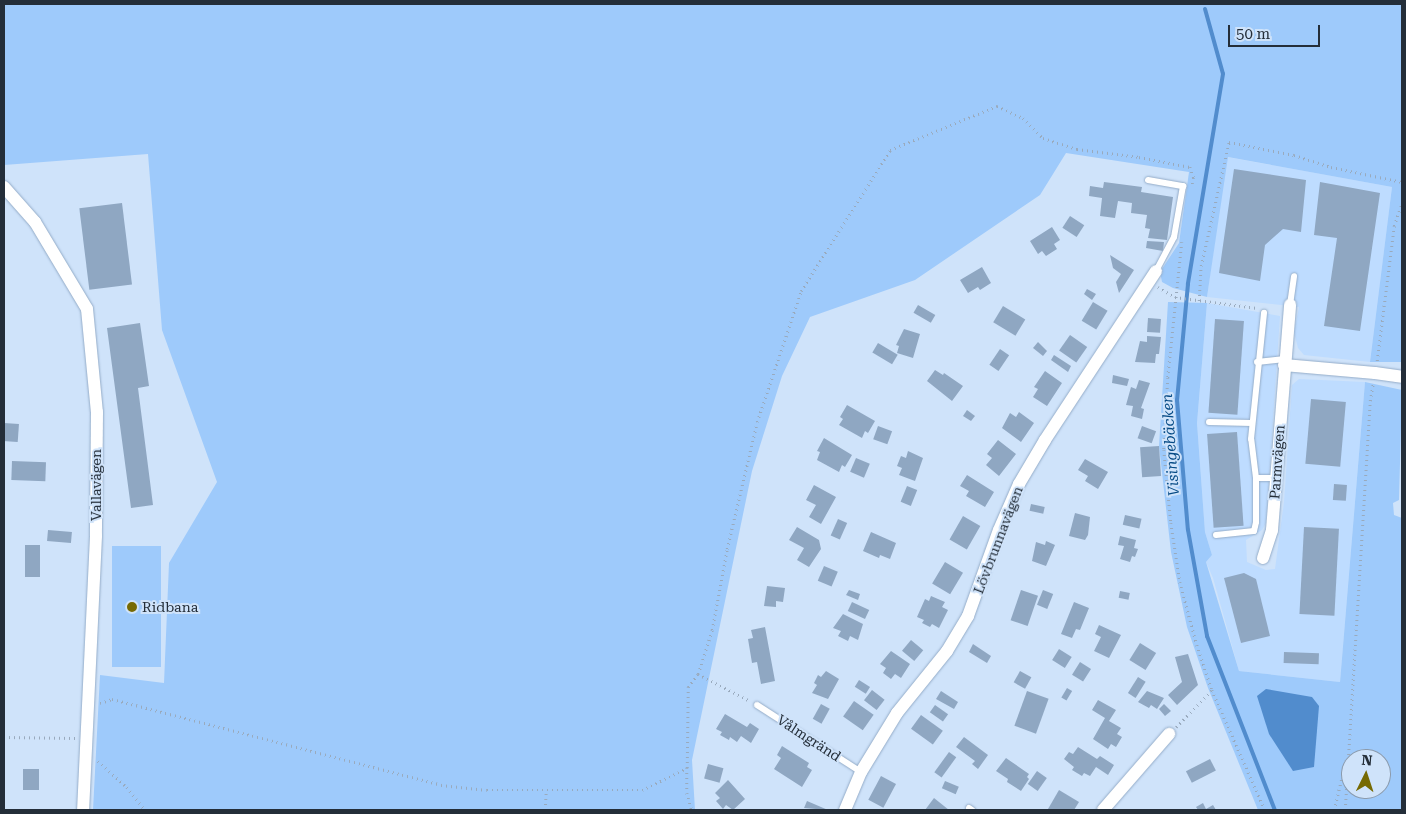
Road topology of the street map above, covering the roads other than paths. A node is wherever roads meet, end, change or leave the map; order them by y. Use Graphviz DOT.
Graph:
graph roads {
  1 [pos="1148,180"];
  2 [pos="4,187"];
  3 [pos="1156,271"];
  4 [pos="1294,276"];
  5 [pos="1290,305"];
  6 [pos="1264,314"];
  7 [pos="1257,362"];
  8 [pos="1284,362"];
  9 [pos="1402,377"];
  10 [pos="1209,422"];
  11 [pos="1252,423"];
  12 [pos="1256,478"];
  13 [pos="1276,478"];
  14 [pos="1216,535"];
  15 [pos="1263,558"];
  16 [pos="757,705"];
  17 [pos="1169,734"];
  18 [pos="861,772"];
  19 [pos="83,810"];
  20 [pos="845,810"];
  21 [pos="1103,810"];
  1 -- 3 [label="lane"];
  2 -- 19 [label="street, Vallavägen"];
  3 -- 18 [label="street, Lövbrunnavägen"];
  4 -- 5 [label="lane"];
  5 -- 8 [label="street, Parmvägen"];
  6 -- 7 [label="lane"];
  7 -- 8 [label="lane"];
  7 -- 11 [label="lane"];
  8 -- 9 [label="street"];
  8 -- 13 [label="street, Parmvägen"];
  10 -- 11 [label="lane"];
  11 -- 12 [label="lane"];
  12 -- 13 [label="lane"];
  12 -- 14 [label="lane"];
  13 -- 15 [label="street, Parmvägen"];
  16 -- 18 [label="lane, Vålmgränd"];
  17 -- 21 [label="street"];
  18 -- 20 [label="street, Lövbrunnavägen"];
}
